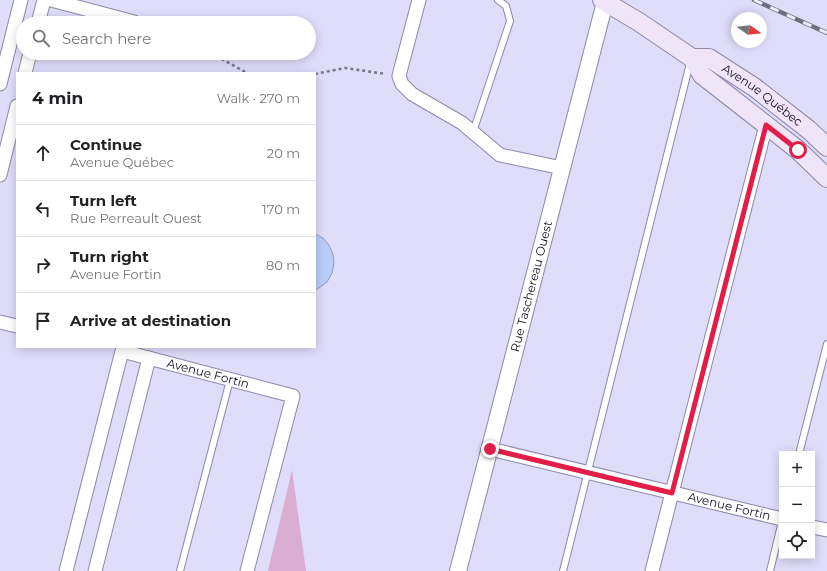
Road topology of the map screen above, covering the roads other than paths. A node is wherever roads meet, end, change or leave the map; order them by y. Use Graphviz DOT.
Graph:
graph roads {
  1 [pos="21,0"];
  2 [pos="44,0"];
  3 [pos="51,0"];
  4 [pos="419,0"];
  5 [pos="498,0"];
  6 [pos="603,1"];
  7 [pos="17,16"];
  8 [pos="40,16"];
  9 [pos="111,16"];
  10 [pos="16,20"];
  11 [pos="692,58"];
  12 [pos="28,60"];
  13 [pos="25,72"];
  14 [pos="0,84"];
  15 [pos="16,110"];
  16 [pos="766,125"];
  17 [pos="472,132"];
  18 [pos="827,146"];
  19 [pos="562,168"];
  20 [pos="0,174"];
  21 [pos="827,178"];
  22 [pos="0,322"];
  23 [pos="16,326"];
  24 [pos="827,344"];
  25 [pos="149,358"];
  26 [pos="230,380"];
  27 [pos="490,449"];
  28 [pos="800,451"];
  29 [pos="588,472"];
  30 [pos="672,493"];
  31 [pos="779,519"];
  32 [pos="781,523"];
  33 [pos="815,528"];
  34 [pos="827,530"];
  35 [pos="66,571"];
  36 [pos="95,571"];
  37 [pos="180,571"];
  38 [pos="247,571"];
  39 [pos="458,571"];
  40 [pos="563,571"];
  41 [pos="652,571"];
  42 [pos="770,571"];
  1 -- 7 [label="street"];
  2 -- 8 [label="street"];
  3 -- 9 [label="street"];
  4 -- 17 [label="street"];
  5 -- 17 [label="lane"];
  6 -- 11 [label="main road, Avenue Québec"];
  6 -- 19 [label="street, Rue Taschereau Ouest"];
  10 -- 14 [label="street"];
  11 -- 16 [label="main road, Avenue Québec"];
  11 -- 18 [label="main road, Avenue Québec"];
  11 -- 29 [label="lane"];
  12 -- 13 [label="street"];
  15 -- 20 [label="street"];
  16 -- 21 [label="main road, Avenue Québec"];
  16 -- 30 [label="street"];
  17 -- 19 [label="street"];
  19 -- 27 [label="street, Rue Taschereau Ouest"];
  22 -- 23 [label="street"];
  24 -- 28 [label="lane"];
  25 -- 26 [label="street, Avenue Fortin"];
  25 -- 35 [label="street, Avenue Fortin"];
  25 -- 36 [label="street"];
  26 -- 37 [label="lane"];
  26 -- 38 [label="street, Avenue Fortin"];
  27 -- 29 [label="street, Avenue Fortin"];
  27 -- 39 [label="street, Rue Taschereau Ouest"];
  29 -- 30 [label="street, Avenue Fortin"];
  29 -- 40 [label="lane"];
  30 -- 31 [label="street, Avenue Fortin"];
  30 -- 41 [label="street"];
  32 -- 42 [label="lane"];
  33 -- 34 [label="street"];
}
